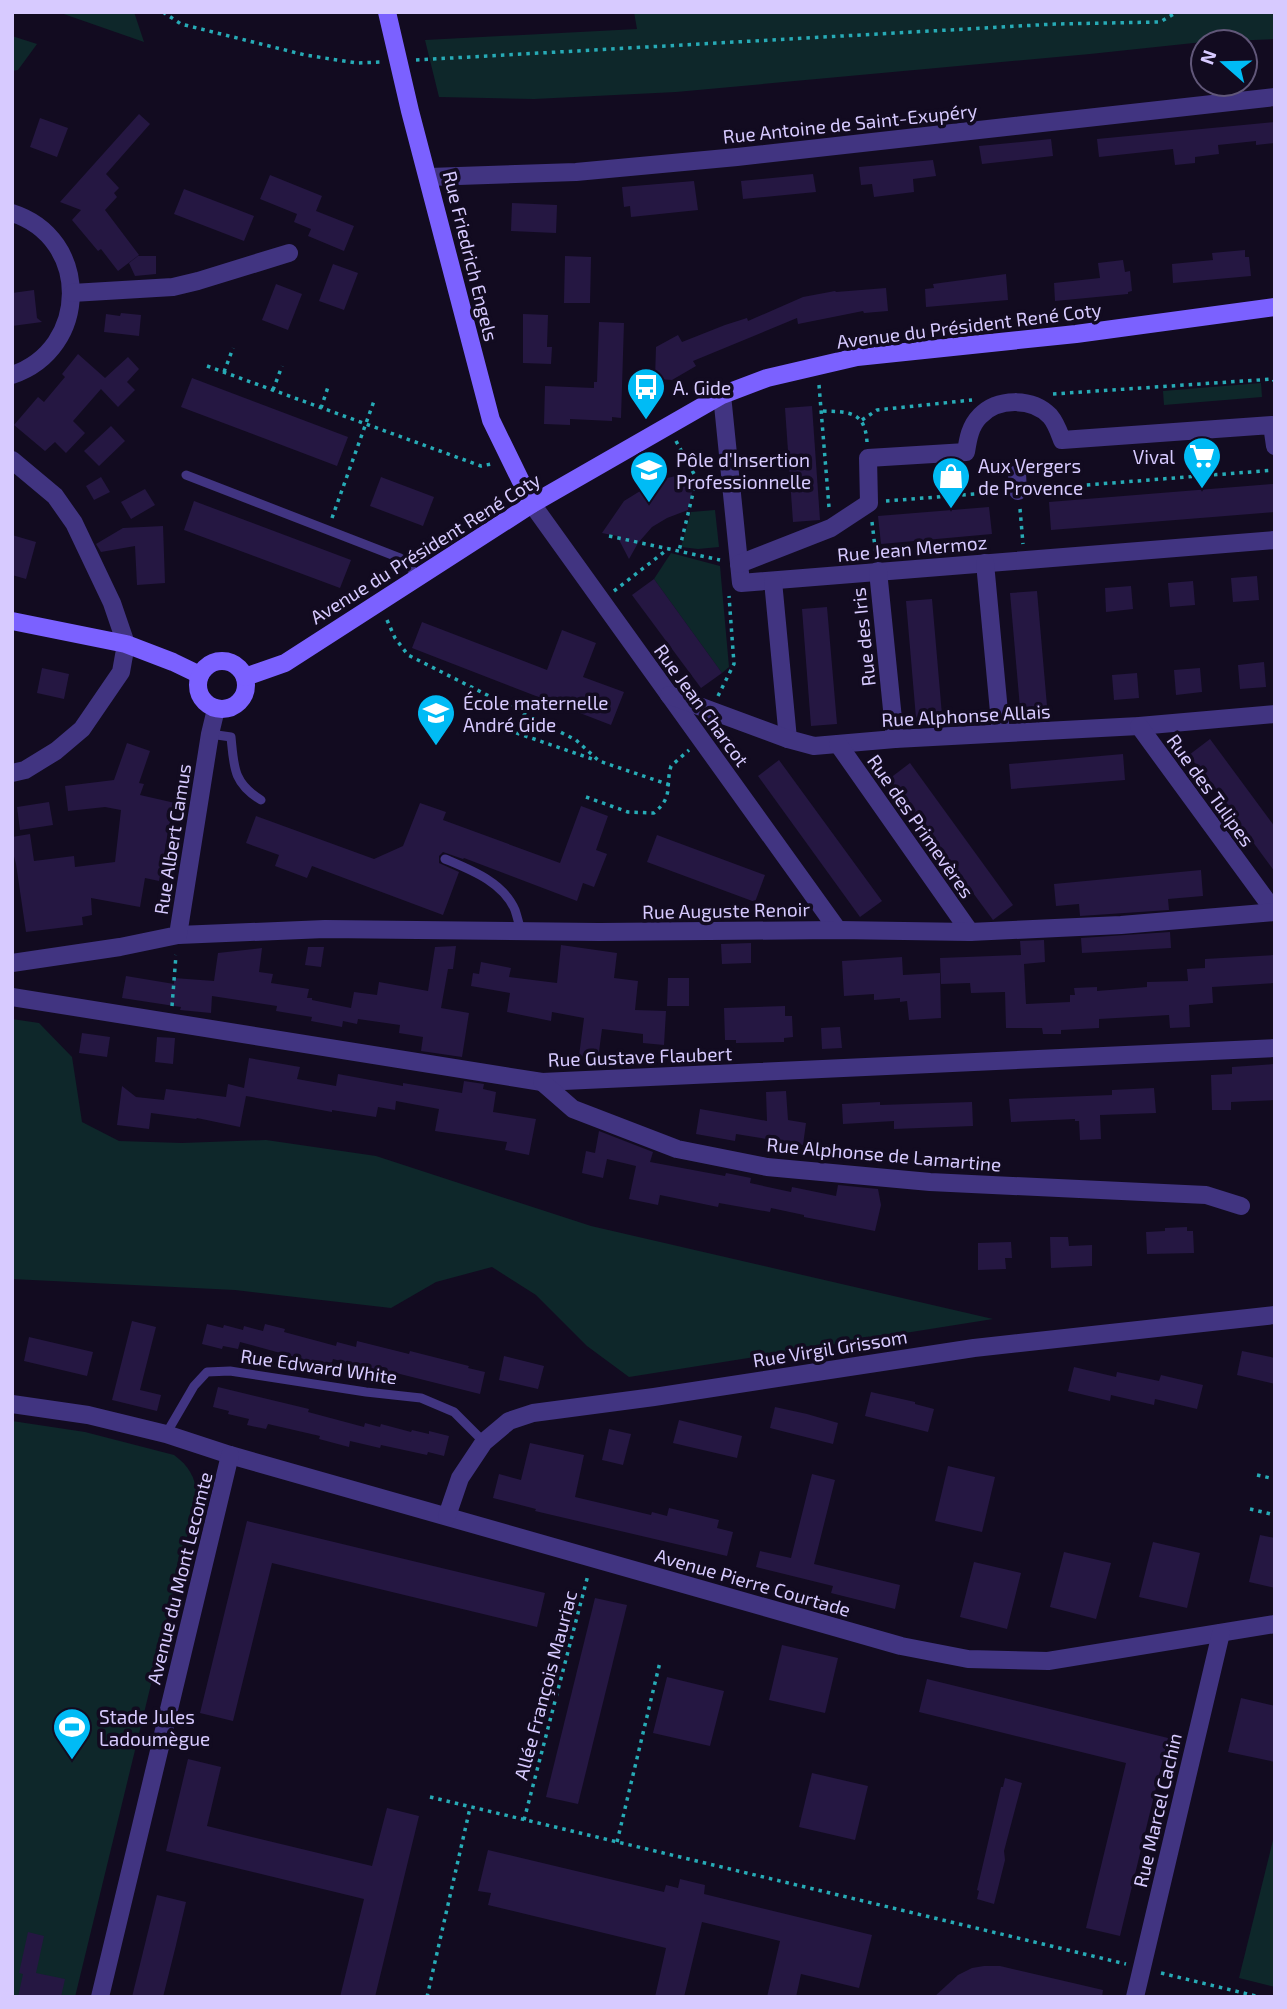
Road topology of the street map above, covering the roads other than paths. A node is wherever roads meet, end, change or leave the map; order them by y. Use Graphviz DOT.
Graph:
graph roads {
  1 [pos="387,12"];
  2 [pos="1275,97"];
  3 [pos="429,177"];
  4 [pos="12,213"];
  5 [pos="289,253"];
  6 [pos="72,293"];
  7 [pos="1275,307"];
  8 [pos="12,375"];
  9 [pos="722,395"];
  10 [pos="1275,446"];
  11 [pos="12,460"];
  12 [pos="186,475"];
  13 [pos="532,504"];
  14 [pos="1275,540"];
  15 [pos="985,563"];
  16 [pos="739,564"];
  17 [pos="878,571"];
  18 [pos="419,577"];
  19 [pos="773,581"];
  20 [pos="12,621"];
  21 [pos="126,644"];
  22 [pos="200,675"];
  23 [pos="245,677"];
  24 [pos="669,695"];
  25 [pos="216,709"];
  26 [pos="1272,718"];
  27 [pos="1139,726"];
  28 [pos="1001,733"];
  29 [pos="209,734"];
  30 [pos="788,739"];
  31 [pos="895,739"];
  32 [pos="838,744"];
  33 [pos="12,773"];
  34 [pos="261,800"];
  35 [pos="446,859"];
  36 [pos="1275,912"];
  37 [pos="838,930"];
  38 [pos="521,931"];
  39 [pos="970,932"];
  40 [pos="178,935"];
  41 [pos="12,963"];
  42 [pos="12,997"];
  43 [pos="1275,1048"];
  44 [pos="542,1082"];
  45 [pos="1241,1206"];
  46 [pos="1275,1315"];
  47 [pos="12,1404"];
  48 [pos="166,1434"];
  49 [pos="484,1442"];
  50 [pos="230,1455"];
  51 [pos="447,1516"];
  52 [pos="1275,1624"];
  53 [pos="1221,1633"];
  54 [pos="100,1997"];
  55 [pos="1135,1997"];
  1 -- 3 [label="street, Rue Friedrich Engels"];
  2 -- 3 [label="street, Rue Antoine de Saint-Exupéry"];
  3 -- 13 [label="street, Rue Friedrich Engels"];
  4 -- 6 [label="street"];
  5 -- 6 [label="street"];
  6 -- 8 [label="street"];
  7 -- 9 [label="street, Avenue du Président René Coty"];
  9 -- 13 [label="street, Avenue du Président René Coty"];
  9 -- 16 [label="street"];
  10 -- 16 [label="street"];
  11 -- 21 [label="street"];
  12 -- 18 [label="lane"];
  13 -- 18 [label="street, Avenue du Président René Coty"];
  13 -- 24 [label="street, Rue Jean Charcot"];
  14 -- 15 [label="street, Rue Jean Mermoz"];
  15 -- 17 [label="street, Rue Jean Mermoz"];
  15 -- 28 [label="street"];
  16 -- 19 [label="street, Rue Jean Mermoz"];
  17 -- 19 [label="street, Rue Jean Mermoz"];
  17 -- 31 [label="street, Rue des Iris"];
  18 -- 23 [label="street, Avenue du Président René Coty"];
  19 -- 30 [label="street"];
  20 -- 21 [label="street"];
  21 -- 22 [label="street"];
  21 -- 33 [label="street"];
  22 -- 23 [label="street"];
  22 -- 25 [label="street"];
  23 -- 25 [label="street"];
  24 -- 30 [label="street, Rue Alphonse Allais"];
  24 -- 37 [label="street, Rue Jean Charcot"];
  25 -- 29 [label="street, Rue Albert Camus"];
  26 -- 27 [label="street, Rue Alphonse Allais"];
  27 -- 28 [label="street, Rue Alphonse Allais"];
  27 -- 36 [label="street, Rue des Tulipes"];
  28 -- 31 [label="street, Rue Alphonse Allais"];
  29 -- 34 [label="lane"];
  29 -- 40 [label="street, Rue Albert Camus"];
  30 -- 32 [label="street, Rue Alphonse Allais"];
  31 -- 32 [label="street, Rue Alphonse Allais"];
  32 -- 39 [label="street, Rue des Primevères"];
  35 -- 38 [label="lane"];
  36 -- 39 [label="street, Rue Auguste Renoir"];
  37 -- 38 [label="street, Rue Auguste Renoir"];
  37 -- 39 [label="street, Rue Auguste Renoir"];
  38 -- 40 [label="street, Rue Auguste Renoir"];
  40 -- 41 [label="street, Rue Albert Camus"];
  42 -- 44 [label="street, Rue Gustave Flaubert"];
  43 -- 44 [label="street, Rue Gustave Flaubert"];
  44 -- 45 [label="street, Rue Alphonse de Lamartine"];
  46 -- 49 [label="street, Rue Virgil Grissom"];
  47 -- 48 [label="street, Avenue Pierre Courtade"];
  48 -- 49 [label="lane, Rue Edward White"];
  48 -- 50 [label="street, Avenue Pierre Courtade"];
  49 -- 51 [label="street, Rue Virgil Grissom"];
  50 -- 51 [label="street, Avenue Pierre Courtade"];
  50 -- 54 [label="street, Avenue du Mont Lecomte"];
  51 -- 53 [label="street, Avenue Pierre Courtade"];
  52 -- 53 [label="street, Avenue Pierre Courtade"];
  53 -- 55 [label="street, Rue Marcel Cachin"];
}
